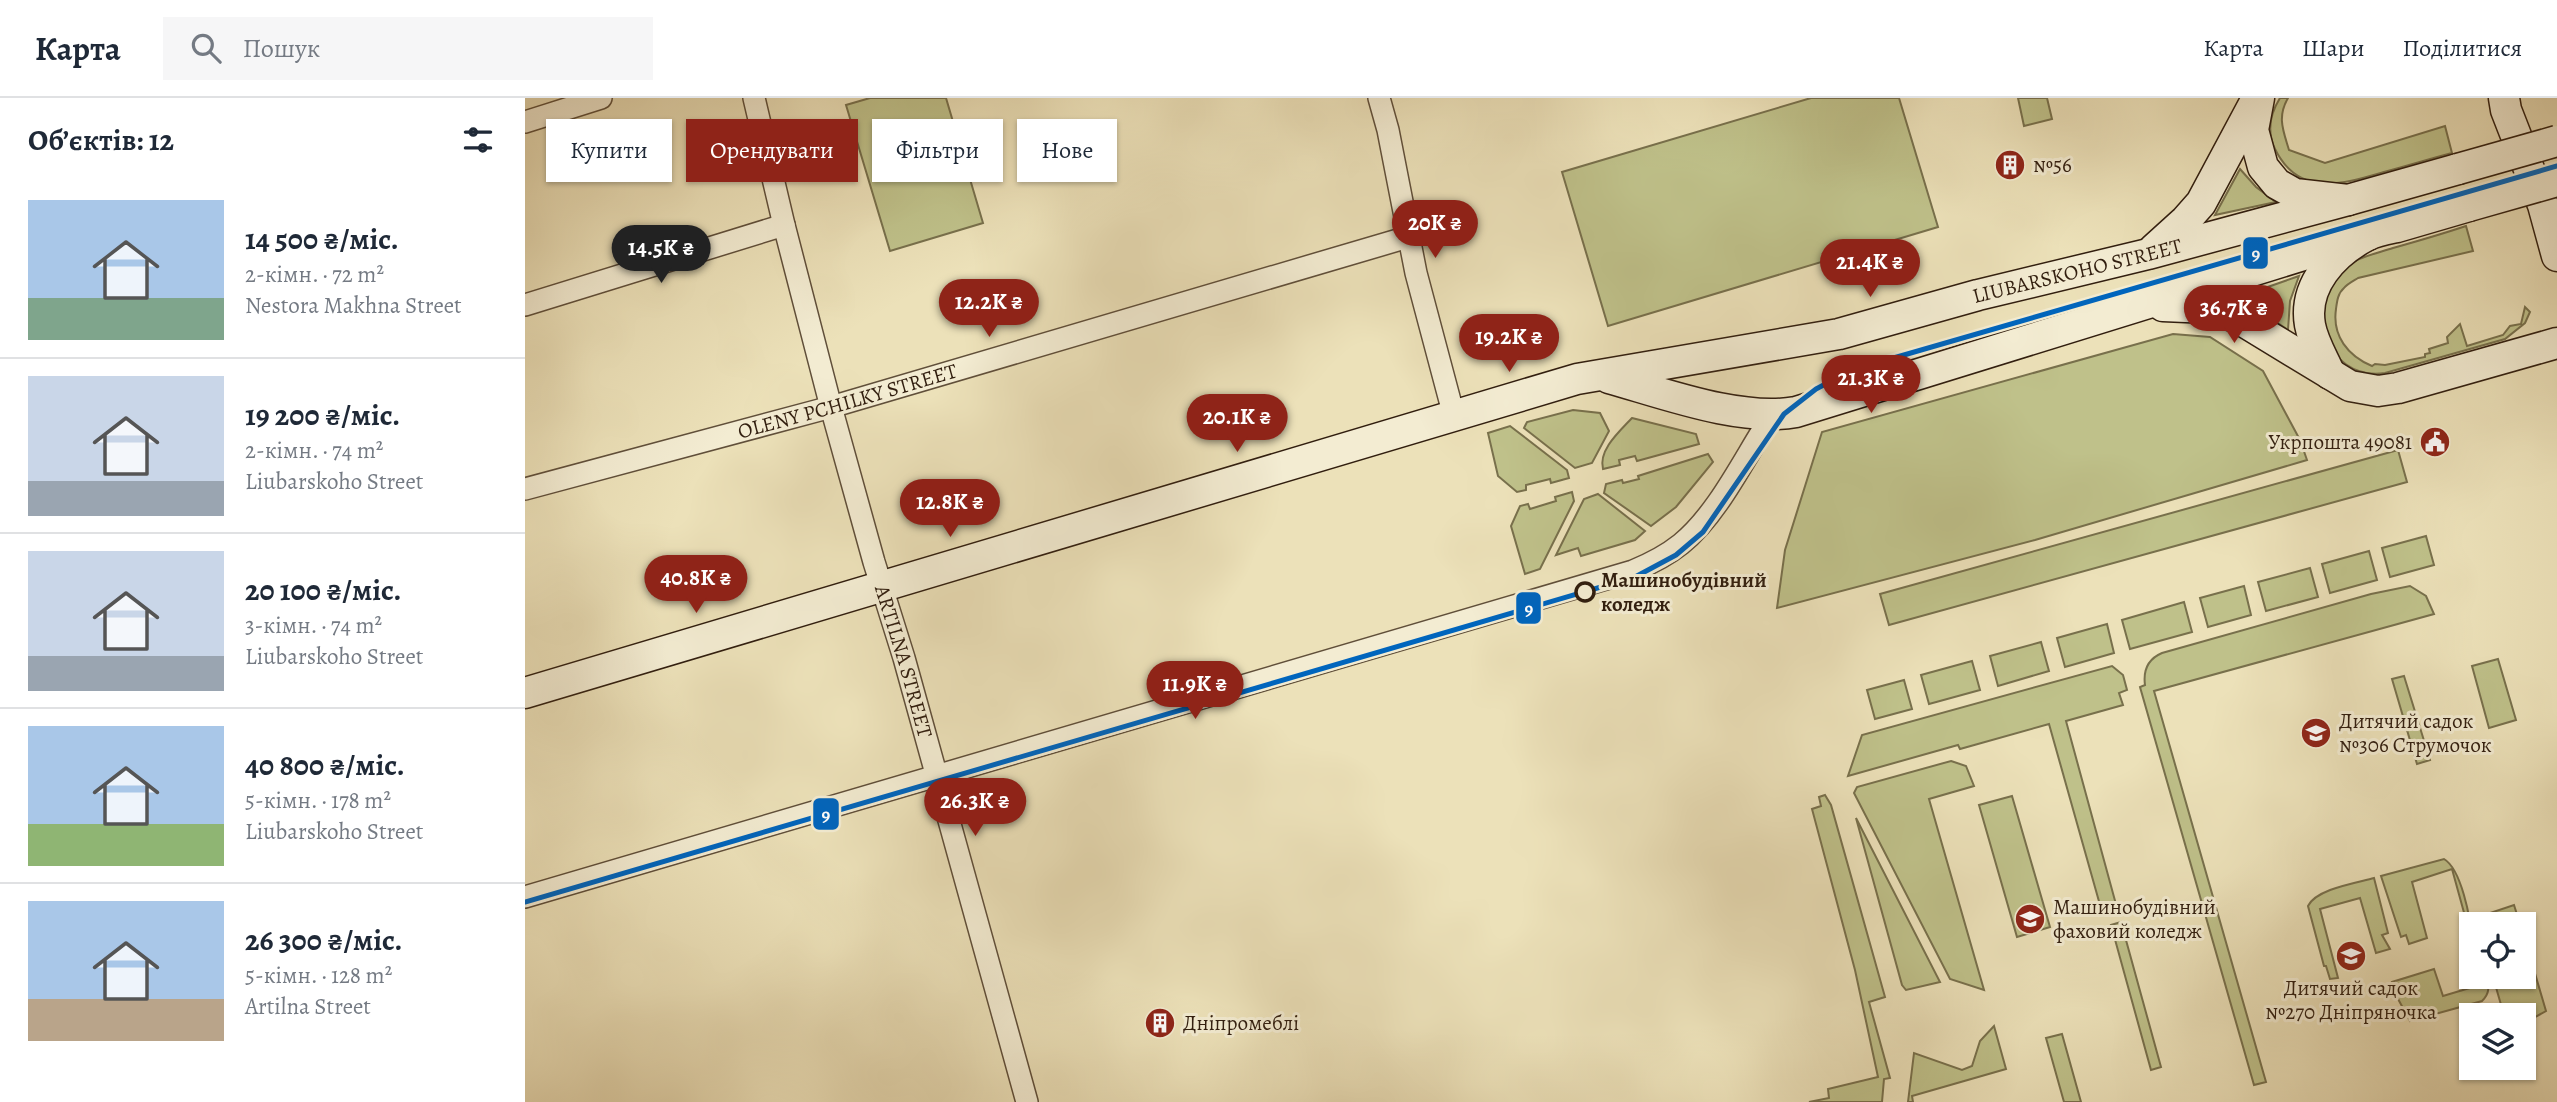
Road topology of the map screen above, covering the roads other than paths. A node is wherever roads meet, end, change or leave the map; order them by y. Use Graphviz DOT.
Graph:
graph roads {
  1 [pos="601,98"];
  2 [pos="754,98"];
  3 [pos="1379,98"];
  4 [pos="2258,98"];
  5 [pos="2502,102"];
  6 [pos="525,122"];
  7 [pos="2557,141"];
  8 [pos="2557,181"];
  9 [pos="2348,200"];
  10 [pos="784,225"];
  11 [pos="2368,235"];
  12 [pos="1408,237"];
  13 [pos="2148,254"];
  14 [pos="2557,256"];
  15 [pos="525,305"];
  16 [pos="2139,306"];
  17 [pos="2557,343"];
  18 [pos="2330,374"];
  19 [pos="1598,375"];
  20 [pos="831,407"];
  21 [pos="1773,414"];
  22 [pos="1454,416"];
  23 [pos="525,488"];
  24 [pos="881,587"];
  25 [pos="525,693"];
  26 [pos="936,775"];
  27 [pos="525,897"];
  28 [pos="1027,1102"];
  1 -- 6 [label="street"];
  2 -- 10 [label="street, ARTILNA STREET"];
  3 -- 12 [label="street"];
  4 -- 9 [label="main road"];
  4 -- 13 [label="main road"];
  5 -- 14 [label="main road"];
  7 -- 9 [label="main road, LIUBARSKOHO STREET, bridge"];
  8 -- 11 [label="main road, LIUBARSKOHO STREET, bridge"];
  9 -- 13 [label="main road, LIUBARSKOHO STREET"];
  10 -- 15 [label="street"];
  10 -- 20 [label="street, ARTILNA STREET"];
  11 -- 16 [label="main road, LIUBARSKOHO STREET"];
  11 -- 18 [label="main road"];
  12 -- 20 [label="street, OLENY PCHILKY STREET"];
  12 -- 22 [label="street"];
  13 -- 19 [label="main road, LIUBARSKOHO STREET"];
  16 -- 18 [label="main road"];
  16 -- 21 [label="main road, LIUBARSKOHO STREET"];
  17 -- 18 [label="main road"];
  19 -- 21 [label="main road, LIUBARSKOHO STREET"];
  19 -- 22 [label="main road, LIUBARSKOHO STREET"];
  20 -- 23 [label="street, OLENY PCHILKY STREET"];
  20 -- 24 [label="street, ARTILNA STREET"];
  21 -- 26 [label="street"];
  22 -- 24 [label="main road, LIUBARSKOHO STREET"];
  24 -- 25 [label="main road, LIUBARSKOHO STREET"];
  24 -- 26 [label="street, ARTILNA STREET"];
  26 -- 27 [label="street"];
  26 -- 28 [label="street, ARTILNA STREET"];
}
